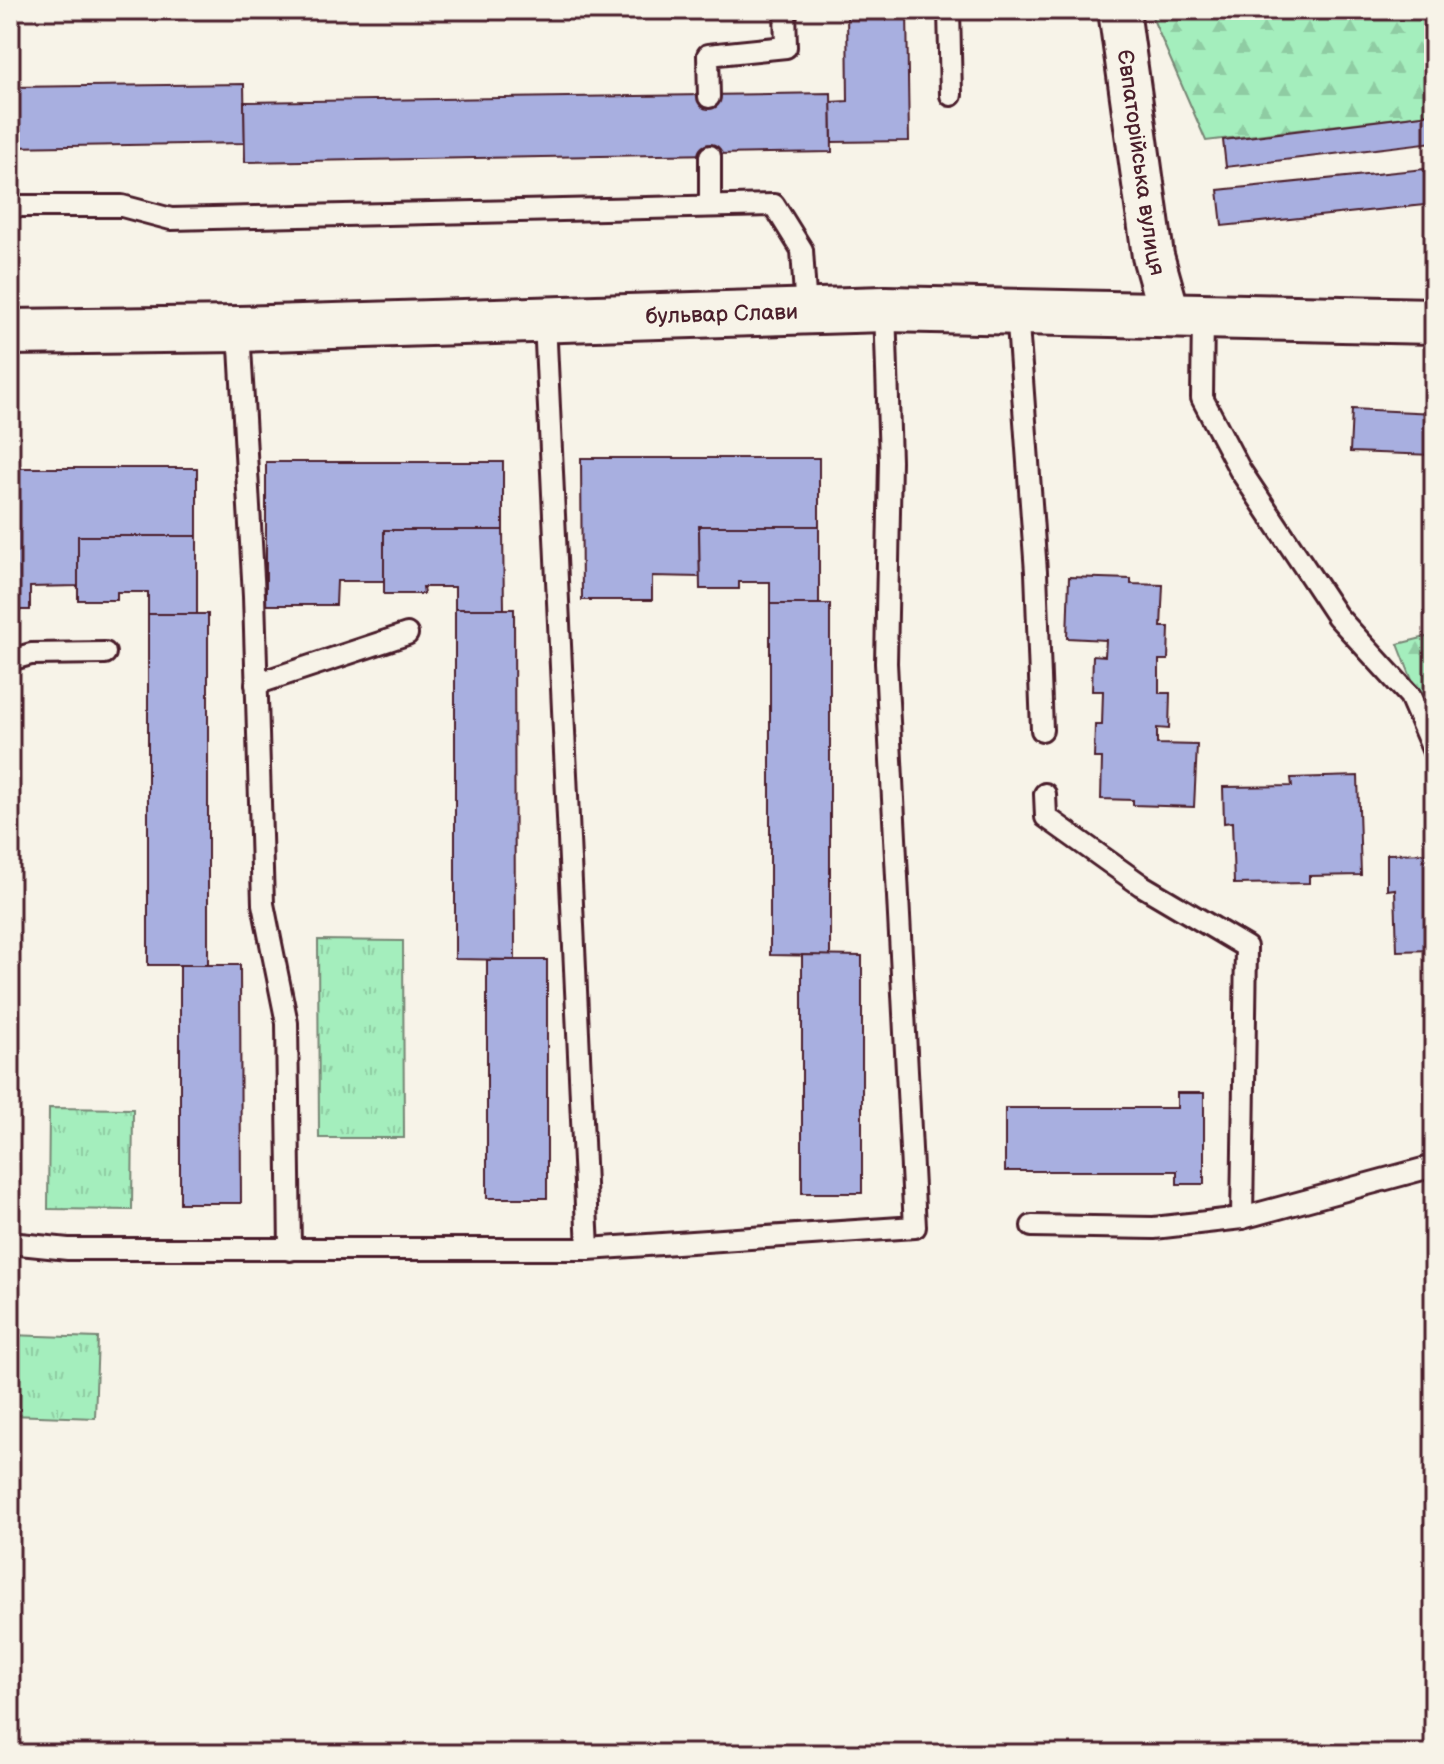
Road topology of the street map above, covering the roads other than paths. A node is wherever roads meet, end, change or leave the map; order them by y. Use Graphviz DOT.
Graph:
graph roads {
  1 [pos="785,10"];
  2 [pos="949,10"];
  3 [pos="1119,10"];
  4 [pos="951,95"];
  5 [pos="709,97"];
  6 [pos="710,156"];
  7 [pos="10,206"];
  8 [pos="710,206"];
  9 [pos="885,309"];
  10 [pos="1017,311"];
  11 [pos="806,312"];
  12 [pos="1186,314"];
  13 [pos="545,321"];
  14 [pos="1434,321"];
  15 [pos="239,329"];
  16 [pos="10,332"];
  17 [pos="407,634"];
  18 [pos="105,653"];
  19 [pos="10,660"];
  20 [pos="256,684"];
  21 [pos="1042,730"];
  22 [pos="1434,752"];
  23 [pos="1045,794"];
  24 [pos="1434,1166"];
  25 [pos="1242,1218"];
  26 [pos="1032,1226"];
  27 [pos="10,1243"];
  28 [pos="588,1249"];
  29 [pos="290,1250"];
  1 -- 5 [label="lane"];
  2 -- 4 [label="lane"];
  3 -- 12 [label="street, Євпаторійська вулиця"];
  6 -- 8 [label="lane"];
  7 -- 8 [label="lane"];
  8 -- 11 [label="lane"];
  9 -- 10 [label="street, бульвар Слави"];
  9 -- 11 [label="street, бульвар Слави"];
  9 -- 28 [label="lane"];
  10 -- 12 [label="street, бульвар Слави"];
  10 -- 21 [label="lane"];
  11 -- 13 [label="street, бульвар Слави"];
  12 -- 14 [label="street, бульвар Слави"];
  12 -- 22 [label="lane"];
  13 -- 15 [label="street, бульвар Слави"];
  13 -- 28 [label="lane"];
  15 -- 16 [label="street, бульвар Слави"];
  15 -- 20 [label="lane"];
  17 -- 20 [label="lane"];
  18 -- 19 [label="lane"];
  20 -- 29 [label="lane"];
  23 -- 25 [label="lane"];
  24 -- 25 [label="lane"];
  25 -- 26 [label="lane"];
  27 -- 29 [label="lane"];
  28 -- 29 [label="lane"];
}
